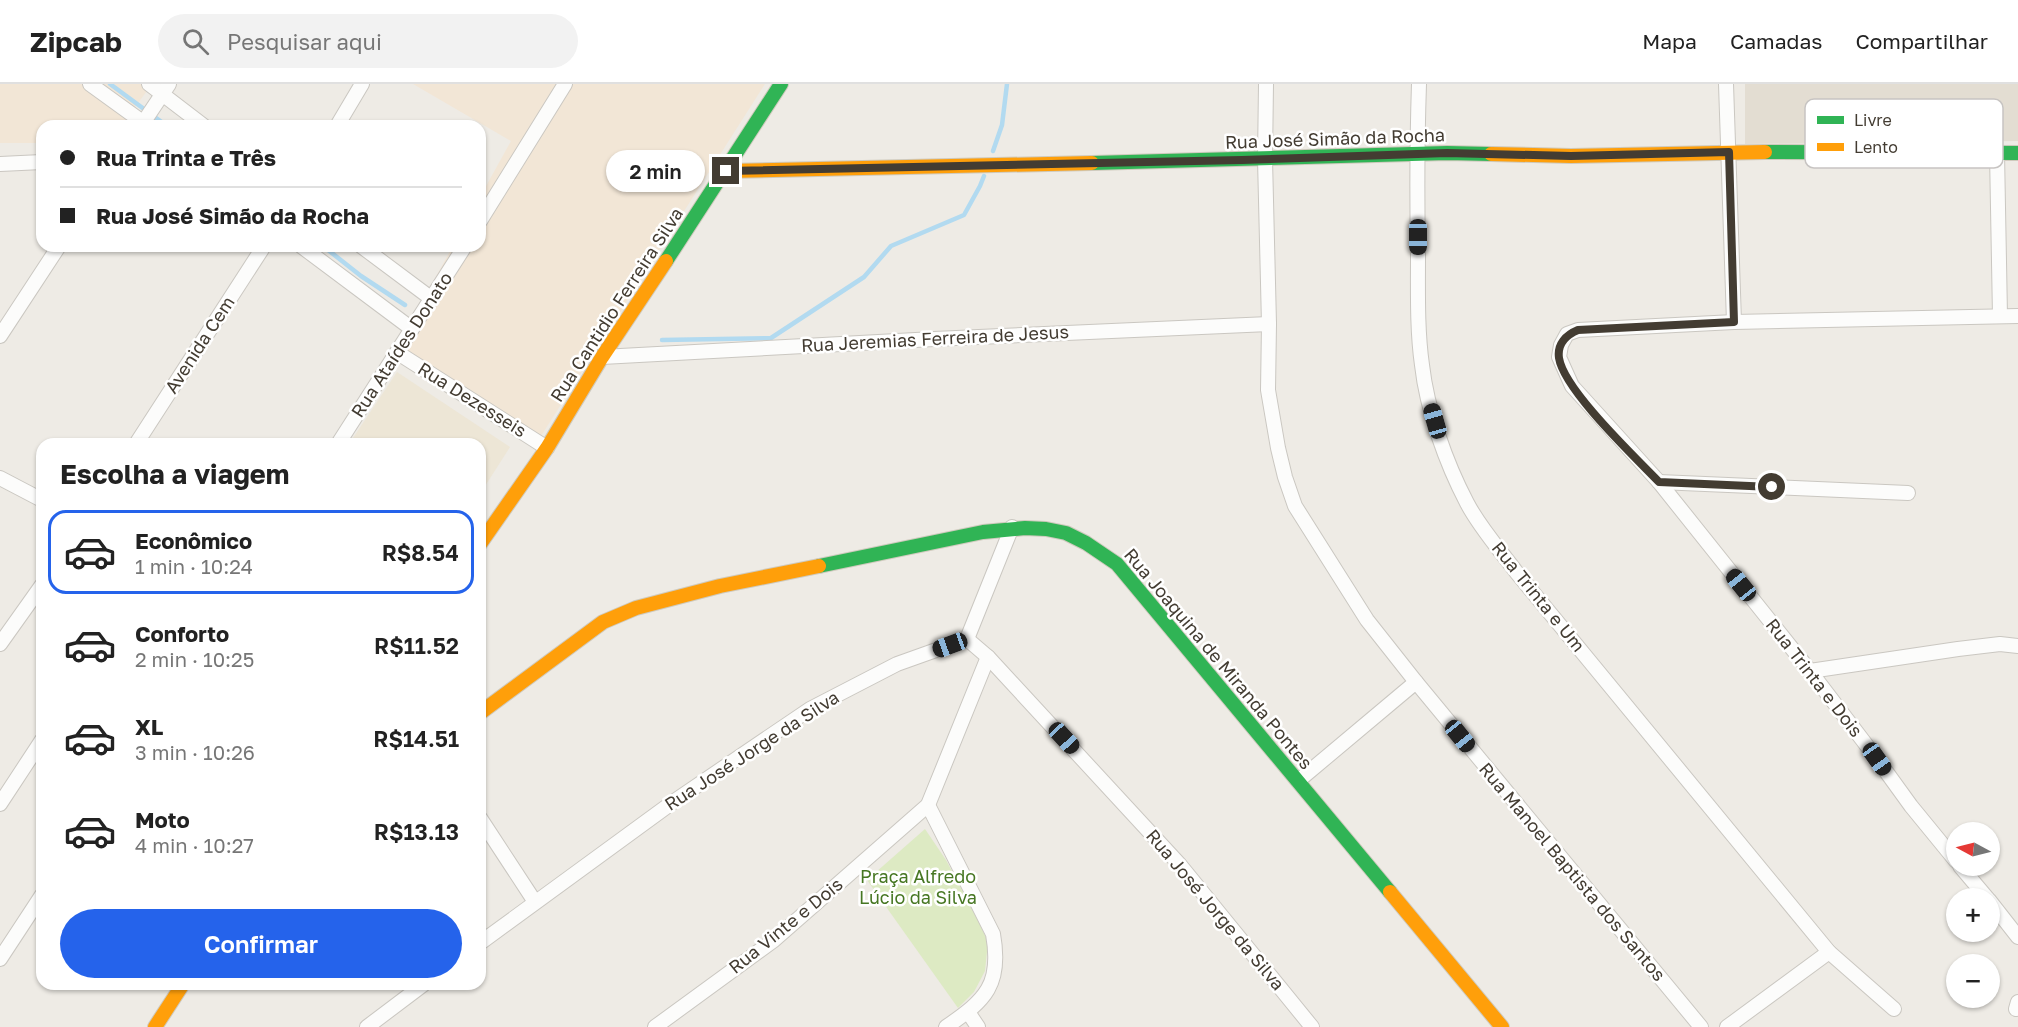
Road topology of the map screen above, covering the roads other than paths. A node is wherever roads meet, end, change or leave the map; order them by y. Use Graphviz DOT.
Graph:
graph roads {
  1 [pos="90,84"];
  2 [pos="149,84"];
  3 [pos="362,84"];
  4 [pos="565,84"];
  5 [pos="781,84"];
  6 [pos="1266,84"];
  7 [pos="1419,84"];
  8 [pos="1726,84"];
  9 [pos="166,89"];
  10 [pos="137,120"];
  11 [pos="147,120"];
  12 [pos="198,120"];
  13 [pos="341,120"];
  14 [pos="1729,152"];
  15 [pos="1805,152"];
  16 [pos="1417,154"];
  17 [pos="1265,159"];
  18 [pos="36,162"];
  19 [pos="0,164"];
  20 [pos="1996,168"];
  21 [pos="726,171"];
  22 [pos="486,211"];
  23 [pos="55,252"];
  24 [pos="260,252"];
  25 [pos="309,252"];
  26 [pos="369,252"];
  27 [pos="461,252"];
  28 [pos="432,299"];
  29 [pos="2000,316"];
  30 [pos="2018,316"];
  31 [pos="1734,322"];
  32 [pos="1269,324"];
  33 [pos="412,329"];
  34 [pos="0,336"];
  35 [pos="398,353"];
  36 [pos="602,357"];
  37 [pos="140,438"];
  38 [pos="342,438"];
  39 [pos="547,447"];
  40 [pos="0,478"];
  41 [pos="1659,482"];
  42 [pos="1908,493"];
  43 [pos="36,497"];
  44 [pos="1012,527"];
  45 [pos="486,535"];
  46 [pos="36,593"];
  47 [pos="967,639"];
  48 [pos="0,644"];
  49 [pos="2018,646"];
  50 [pos="988,657"];
  51 [pos="1810,671"];
  52 [pos="1416,682"];
  53 [pos="486,709"];
  54 [pos="36,749"];
  55 [pos="1298,781"];
  56 [pos="0,804"];
  57 [pos="928,805"];
  58 [pos="486,827"];
  59 [pos="1946,849"];
  60 [pos="1968,876"];
  61 [pos="1979,888"];
  62 [pos="535,902"];
  63 [pos="36,904"];
  64 [pos="2000,915"];
  65 [pos="2018,938"];
  66 [pos="486,939"];
  67 [pos="1829,952"];
  68 [pos="0,959"];
  69 [pos="179,990"];
  70 [pos="416,990"];
  71 [pos="1894,1009"];
  72 [pos="968,1012"];
  73 [pos="155,1027"];
  74 [pos="366,1027"];
  75 [pos="655,1027"];
  76 [pos="946,1027"];
  77 [pos="978,1027"];
  78 [pos="1312,1027"];
  79 [pos="1502,1027"];
  80 [pos="1701,1027"];
  81 [pos="1727,1027"];
  1 -- 10 [label="street"];
  2 -- 9 [label="street"];
  3 -- 13 [label="street"];
  4 -- 22 [label="street"];
  5 -- 21 [label="street, Rua Cantidio Ferreira Silva"];
  6 -- 17 [label="street, Rua Manoel Baptista dos Santos"];
  7 -- 16 [label="street, Rua Trinta e Um"];
  8 -- 14 [label="street"];
  9 -- 11 [label="street"];
  9 -- 12 [label="street"];
  14 -- 15 [label="street, Rua José Simão da Rocha"];
  14 -- 16 [label="street, Rua José Simão da Rocha"];
  14 -- 31 [label="street"];
  16 -- 17 [label="street, Rua José Simão da Rocha"];
  16 -- 67 [label="street, Rua Trinta e Um"];
  17 -- 21 [label="street, Rua José Simão da Rocha"];
  17 -- 32 [label="street, Rua Manoel Baptista dos Santos"];
  18 -- 19 [label="street"];
  20 -- 29 [label="street"];
  21 -- 36 [label="street, Rua Cantidio Ferreira Silva"];
  23 -- 34 [label="street"];
  24 -- 37 [label="street, Avenida Cem"];
  25 -- 33 [label="street"];
  26 -- 28 [label="street"];
  27 -- 28 [label="street, Rua Ataídes Donato"];
  28 -- 33 [label="street, Rua Ataídes Donato"];
  29 -- 30 [label="street"];
  29 -- 31 [label="street"];
  31 -- 41 [label="street, Rua Trinta e Dois"];
  32 -- 36 [label="street, Rua Jeremias Ferreira de Jesus"];
  32 -- 52 [label="street, Rua Manoel Baptista dos Santos"];
  33 -- 35 [label="street, Rua Ataídes Donato"];
  35 -- 38 [label="street, Rua Ataídes Donato"];
  35 -- 39 [label="street, Rua Dezesseis"];
  36 -- 39 [label="street, Rua Cantidio Ferreira Silva"];
  39 -- 45 [label="street, Rua Cantidio Ferreira Silva"];
  40 -- 43 [label="street"];
  41 -- 42 [label="street"];
  41 -- 51 [label="street, Rua Trinta e Dois"];
  44 -- 47 [label="street"];
  44 -- 53 [label="street, Rua Joaquina de Miranda Pontes"];
  44 -- 55 [label="street, Rua Joaquina de Miranda Pontes"];
  46 -- 48 [label="street"];
  47 -- 50 [label="street, Rua José Jorge da Silva"];
  47 -- 62 [label="street, Rua José Jorge da Silva"];
  49 -- 51 [label="street"];
  50 -- 57 [label="street, Rua Vinte e Dois"];
  50 -- 78 [label="street, Rua José Jorge da Silva"];
  51 -- 59 [label="street, Rua Trinta e Dois"];
  52 -- 55 [label="street"];
  52 -- 80 [label="street, Rua Manoel Baptista dos Santos"];
  54 -- 56 [label="street"];
  55 -- 79 [label="street, Rua Joaquina de Miranda Pontes"];
  57 -- 72 [label="street"];
  57 -- 75 [label="street, Rua Vinte e Dois"];
  58 -- 62 [label="street"];
  60 -- 61 [label="street"];
  62 -- 66 [label="street, Rua José Jorge da Silva"];
  63 -- 68 [label="street"];
  64 -- 65 [label="street"];
  67 -- 71 [label="street, Rua Trinta e Um"];
  67 -- 81 [label="street"];
  69 -- 73 [label="street"];
  70 -- 74 [label="street"];
  72 -- 76 [label="street"];
  72 -- 77 [label="street"];
}
